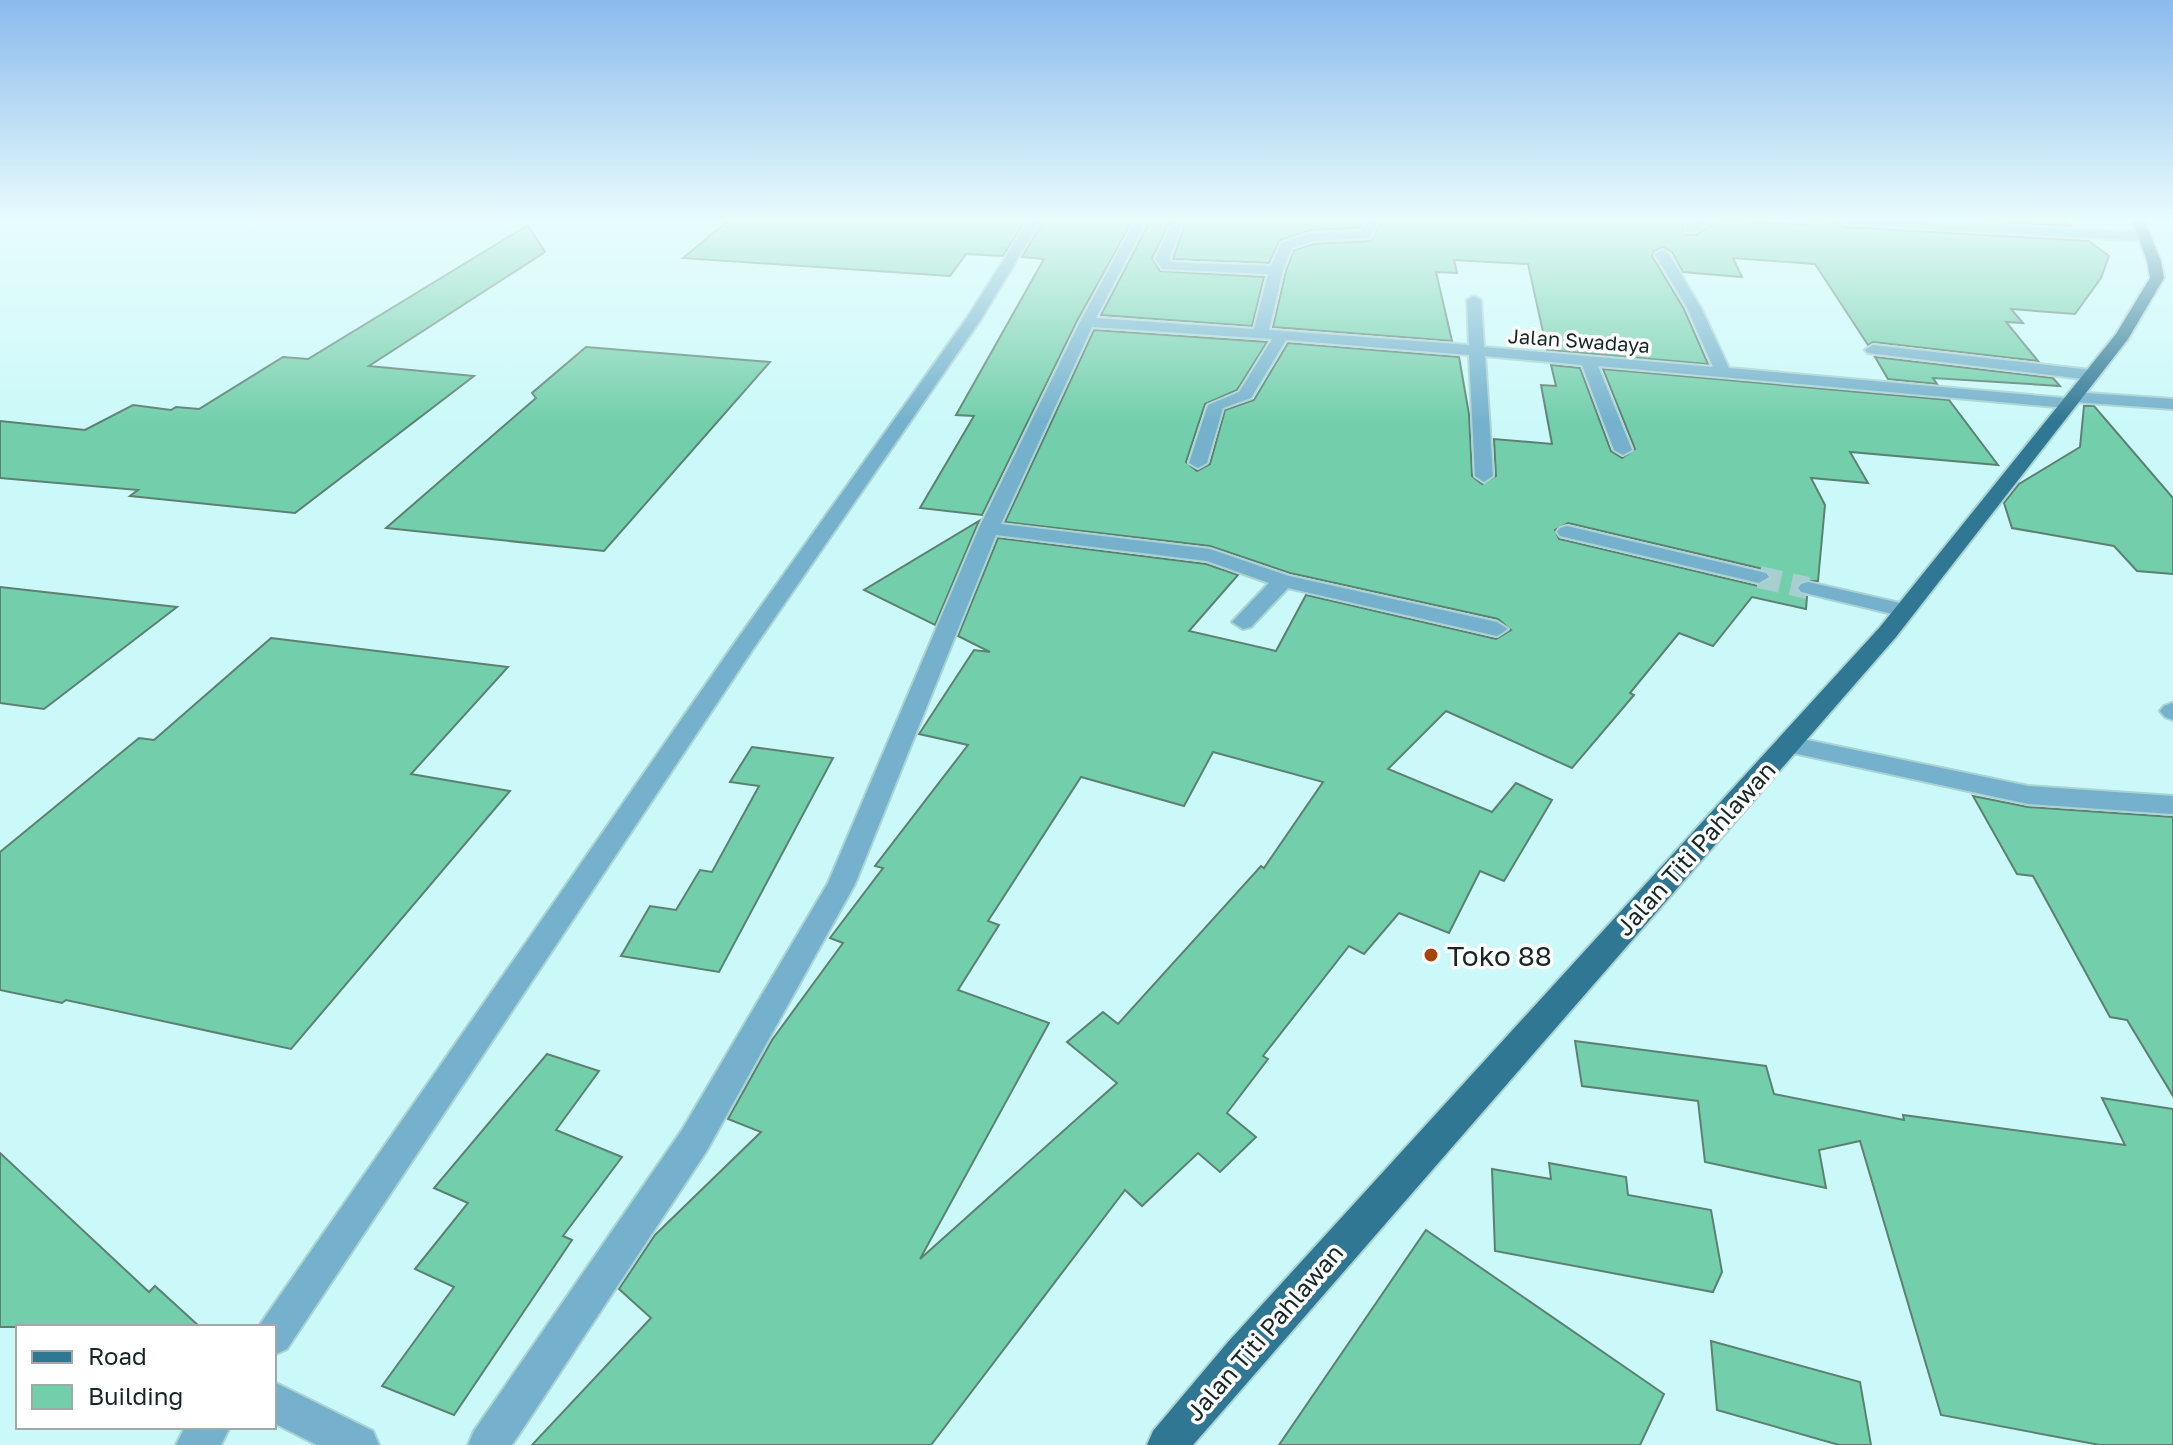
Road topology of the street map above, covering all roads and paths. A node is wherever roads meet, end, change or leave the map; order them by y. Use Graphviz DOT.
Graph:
graph roads {
  1 [pos="993,287"];
  2 [pos="1105,287"];
  3 [pos="1272,287"];
  4 [pos="1682,287"];
  5 [pos="2151,287"];
  6 [pos="1474,300"];
  7 [pos="1087,322"];
  8 [pos="1260,335"];
  9 [pos="1281,337"];
  10 [pos="1873,350"];
  11 [pos="1479,353"];
  12 [pos="1588,361"];
  13 [pos="1723,372"];
  14 [pos="2091,375"];
  15 [pos="2070,400"];
  16 [pos="2173,404"];
  17 [pos="1623,450"];
  18 [pos="1198,463"];
  19 [pos="1484,476"];
  20 [pos="989,528"];
  21 [pos="1567,532"];
  22 [pos="1759,577"];
  23 [pos="1283,581"];
  24 [pos="1808,588"];
  25 [pos="1905,611"];
  26 [pos="1243,622"];
  27 [pos="1497,629"];
  28 [pos="1788,744"];
  29 [pos="2173,805"];
  30 [pos="276,1333"];
  31 [pos="276,1403"];
  32 [pos="208,1429"];
  33 [pos="196,1445"];
  34 [pos="359,1445"];
  35 [pos="488,1445"];
  36 [pos="1167,1445"];
  1 -- 30 [label="street"];
  2 -- 7 [label="street"];
  3 -- 8 [label="street"];
  4 -- 13 [label="street"];
  5 -- 14 [label="main road, Jalan Titi Pahlawan"];
  6 -- 11 [label="street"];
  7 -- 8 [label="street, Jalan Swadaya"];
  7 -- 20 [label="street"];
  8 -- 9 [label="street, Jalan Swadaya"];
  9 -- 11 [label="street, Jalan Swadaya"];
  9 -- 18 [label="street"];
  10 -- 14 [label="street"];
  11 -- 12 [label="street, Jalan Swadaya"];
  11 -- 19 [label="street"];
  12 -- 13 [label="street, Jalan Swadaya"];
  12 -- 17 [label="street"];
  13 -- 15 [label="street, Jalan Swadaya"];
  14 -- 15 [label="main road, Jalan Titi Pahlawan"];
  15 -- 16 [label="street, Jalan Swadaya"];
  15 -- 25 [label="main road, Jalan Titi Pahlawan"];
  20 -- 23 [label="street"];
  20 -- 35 [label="street"];
  21 -- 22 [label="street"];
  23 -- 26 [label="street"];
  23 -- 27 [label="street"];
  24 -- 25 [label="street"];
  25 -- 28 [label="main road, Jalan Titi Pahlawan"];
  28 -- 29 [label="street"];
  28 -- 36 [label="main road, Jalan Titi Pahlawan"];
  31 -- 34 [label="street"];
  32 -- 33 [label="street"];
}
